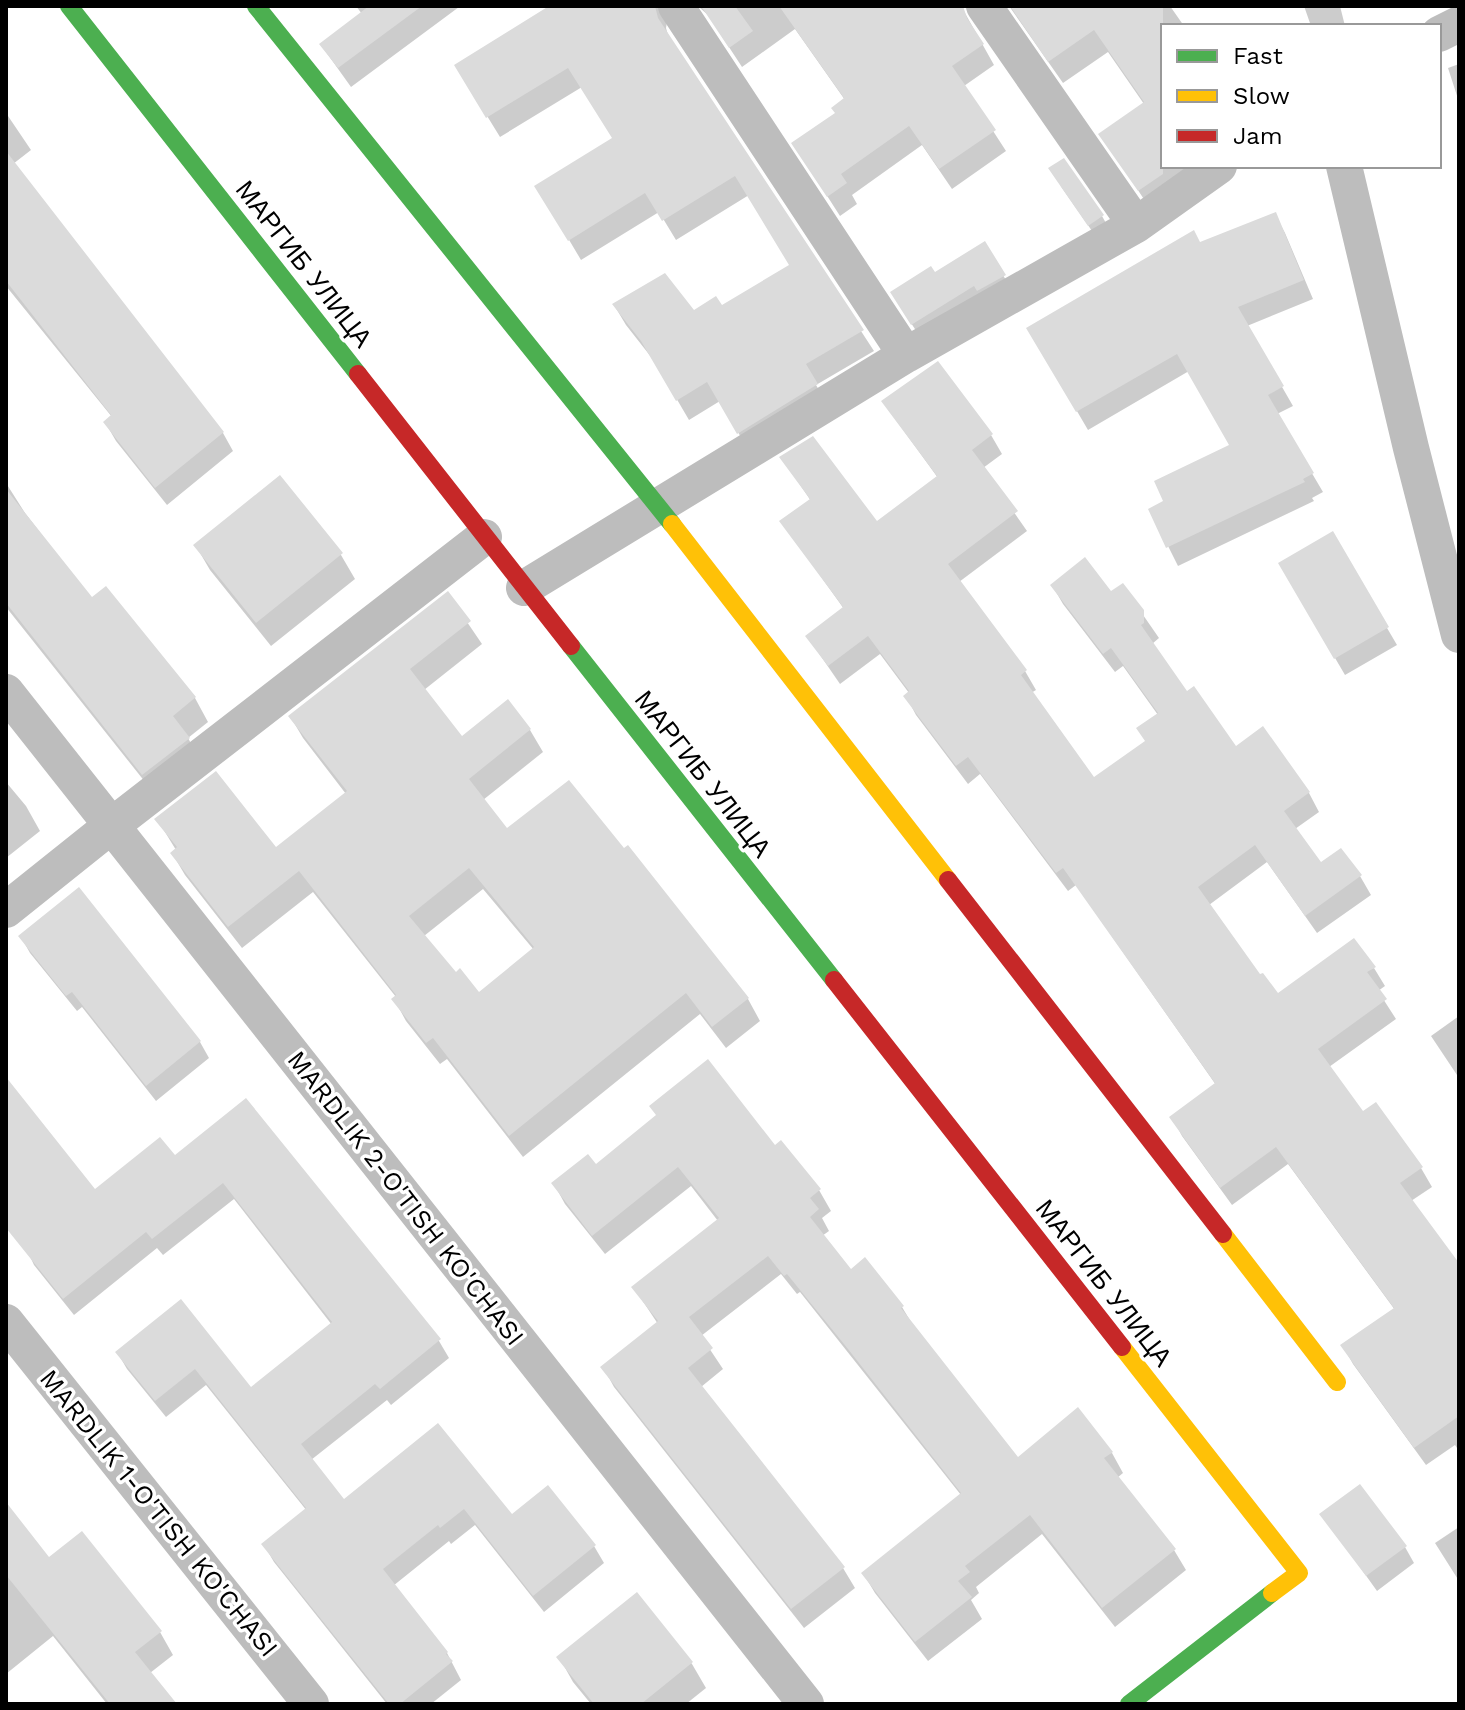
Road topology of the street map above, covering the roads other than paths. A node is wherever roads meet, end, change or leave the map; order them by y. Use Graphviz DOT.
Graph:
graph roads {
  1 [pos="69,6"];
  2 [pos="256,6"];
  3 [pos="676,6"];
  4 [pos="984,6"];
  5 [pos="1459,24"];
  6 [pos="1441,33"];
  7 [pos="1216,168"];
  8 [pos="1344,168"];
  9 [pos="1136,225"];
  10 [pos="906,355"];
  11 [pos="658,506"];
  12 [pos="484,537"];
  13 [pos="524,588"];
  14 [pos="1459,635"];
  15 [pos="6,692"];
  16 [pos="111,826"];
  17 [pos="6,910"];
  18 [pos="6,1322"];
  19 [pos="1337,1382"];
  20 [pos="311,1704"];
  21 [pos="806,1704"];
  22 [pos="1129,1704"];
  1 -- 12 [label="street, МАРГИБ УЛИЦА"];
  2 -- 11 [label="street"];
  3 -- 10 [label="street"];
  4 -- 9 [label="street"];
  5 -- 6 [label="street"];
  7 -- 9 [label="street"];
  8 -- 14 [label="street"];
  9 -- 10 [label="street"];
  10 -- 11 [label="street"];
  11 -- 13 [label="street"];
  11 -- 19 [label="street"];
  12 -- 13 [label="street, МАРГИБ УЛИЦА"];
  12 -- 16 [label="street"];
  13 -- 22 [label="street, МАРГИБ УЛИЦА"];
  15 -- 16 [label="street, MARDLIK 2-O'TISH KO'CHASI"];
  16 -- 17 [label="street"];
  16 -- 21 [label="street, MARDLIK 2-O'TISH KO'CHASI"];
  18 -- 20 [label="street, MARDLIK 1-O'TISH KO'CHASI"];
}
